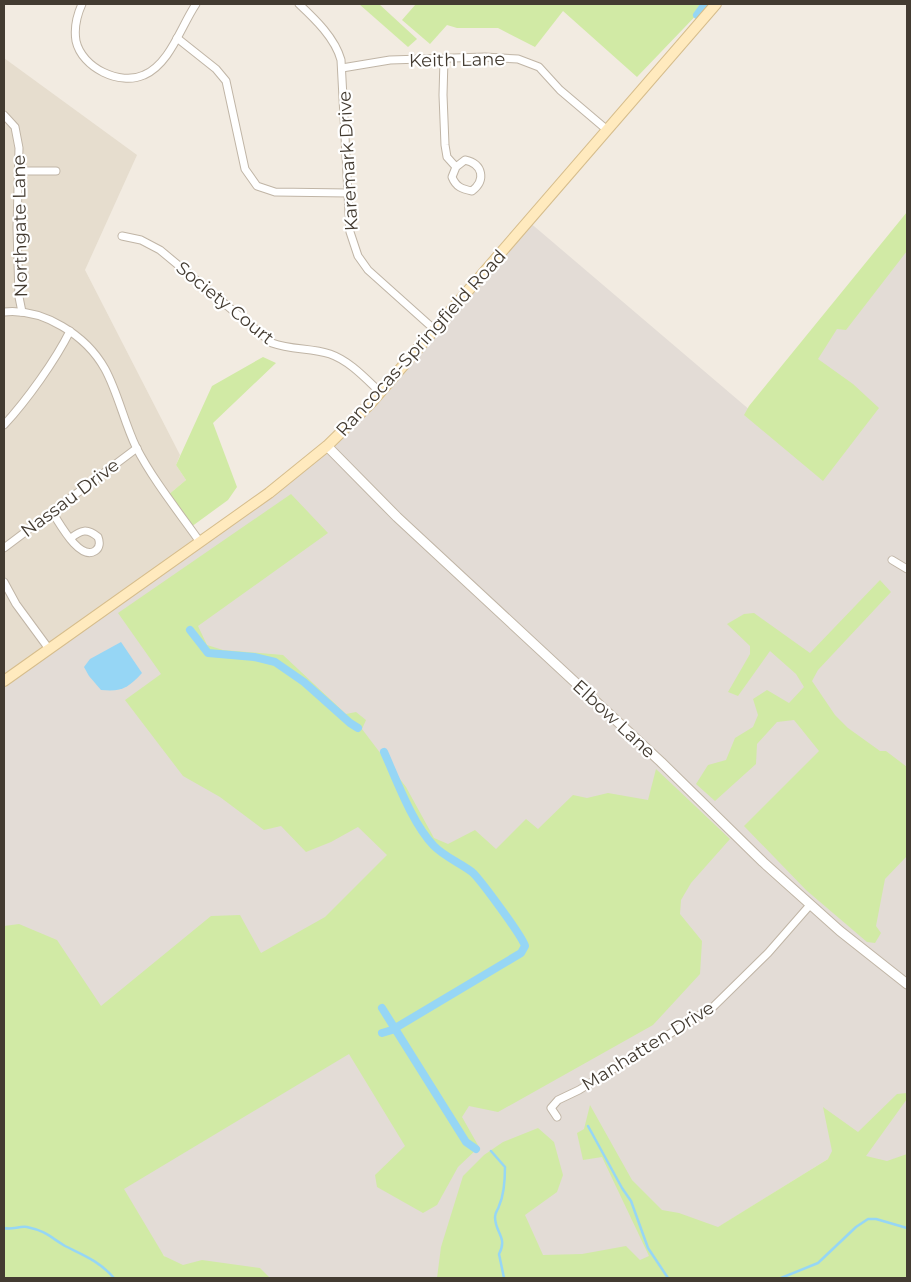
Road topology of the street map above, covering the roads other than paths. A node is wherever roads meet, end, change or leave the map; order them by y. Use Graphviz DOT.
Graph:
graph roads {
  1 [pos="82,4"];
  2 [pos="196,4"];
  3 [pos="298,4"];
  4 [pos="716,4"];
  5 [pos="177,38"];
  6 [pos="444,59"];
  7 [pos="342,68"];
  8 [pos="4,115"];
  9 [pos="606,129"];
  10 [pos="456,167"];
  11 [pos="19,171"];
  12 [pos="56,171"];
  13 [pos="348,193"];
  14 [pos="122,236"];
  15 [pos="4,312"];
  16 [pos="22,312"];
  17 [pos="435,330"];
  18 [pos="70,332"];
  19 [pos="380,392"];
  20 [pos="4,425"];
  21 [pos="328,446"];
  22 [pos="137,448"];
  23 [pos="52,512"];
  24 [pos="71,538"];
  25 [pos="200,542"];
  26 [pos="4,548"];
  27 [pos="892,560"];
  28 [pos="907,569"];
  29 [pos="4,582"];
  30 [pos="49,649"];
  31 [pos="4,681"];
  32 [pos="810,905"];
  33 [pos="907,984"];
  34 [pos="557,1117"];
  1 -- 5 [label="street"];
  2 -- 5 [label="street"];
  3 -- 7 [label="street, Karemark Drive"];
  4 -- 9 [label="main road, Rancocas-Springfield Road"];
  5 -- 13 [label="street"];
  6 -- 7 [label="street, Keith Lane"];
  6 -- 9 [label="street, Keith Lane"];
  6 -- 10 [label="street"];
  7 -- 13 [label="street, Karemark Drive"];
  8 -- 11 [label="street, Northgate Lane"];
  9 -- 17 [label="main road, Rancocas-Springfield Road"];
  10 -- 10 [label="street"];
  11 -- 12 [label="street"];
  11 -- 16 [label="street, Northgate Lane"];
  13 -- 17 [label="street, Karemark Drive"];
  14 -- 19 [label="street, Society Court"];
  15 -- 16 [label="street"];
  16 -- 18 [label="street"];
  17 -- 19 [label="main road, Rancocas-Springfield Road"];
  18 -- 20 [label="street"];
  18 -- 22 [label="street"];
  19 -- 21 [label="main road, Rancocas-Springfield Road"];
  21 -- 25 [label="main road, Rancocas-Springfield Road"];
  21 -- 32 [label="street, Elbow Lane"];
  22 -- 23 [label="street, Nassau Drive"];
  22 -- 25 [label="street"];
  23 -- 24 [label="street"];
  23 -- 26 [label="street, Nassau Drive"];
  25 -- 30 [label="main road, Rancocas-Springfield Road"];
  27 -- 28 [label="street"];
  29 -- 30 [label="street"];
  30 -- 31 [label="main road, Rancocas-Springfield Road"];
  32 -- 33 [label="street, Elbow Lane"];
  32 -- 34 [label="street, Manhatten Drive"];
}
